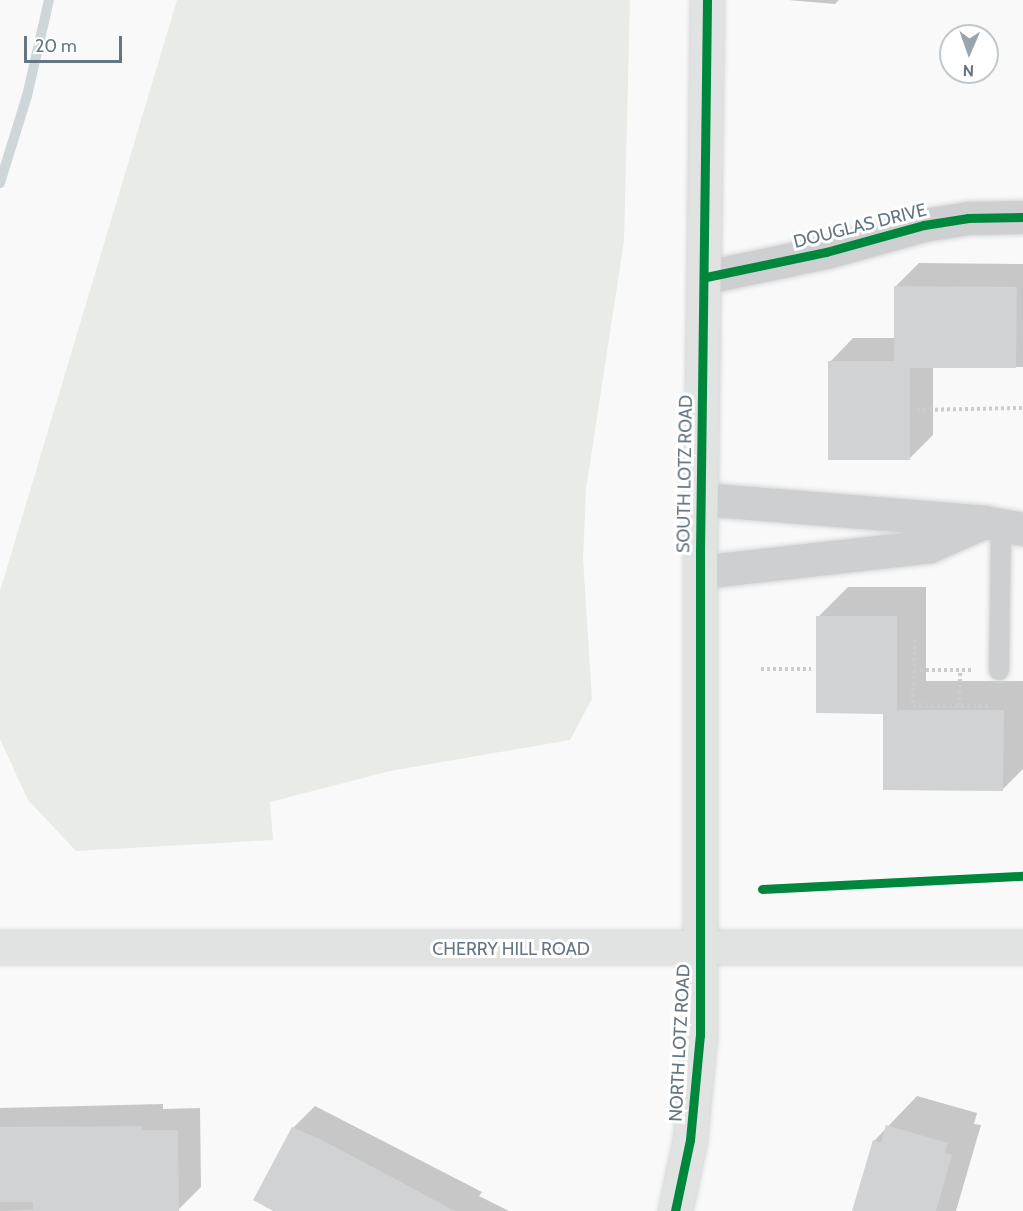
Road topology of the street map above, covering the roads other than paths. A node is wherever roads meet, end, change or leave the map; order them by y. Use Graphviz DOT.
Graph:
graph roads {
  1 [pos="707,0"];
  2 [pos="1023,217"];
  3 [pos="706,277"];
  4 [pos="701,499"];
  5 [pos="1003,525"];
  6 [pos="700,572"];
  7 [pos="999,670"];
  8 [pos="1023,947"];
  9 [pos="0,948"];
  10 [pos="701,948"];
  11 [pos="675,1211"];
  1 -- 3 [label="street, SOUTH LOTZ ROAD"];
  2 -- 3 [label="street, DOUGLAS DRIVE"];
  3 -- 4 [label="street, SOUTH LOTZ ROAD"];
  4 -- 5 [label="street"];
  4 -- 6 [label="street, SOUTH LOTZ ROAD"];
  5 -- 6 [label="street"];
  5 -- 7 [label="lane"];
  6 -- 10 [label="street, SOUTH LOTZ ROAD"];
  8 -- 10 [label="street, CHERRY HILL ROAD"];
  9 -- 10 [label="street, CHERRY HILL ROAD"];
  10 -- 11 [label="street, NORTH LOTZ ROAD"];
}
